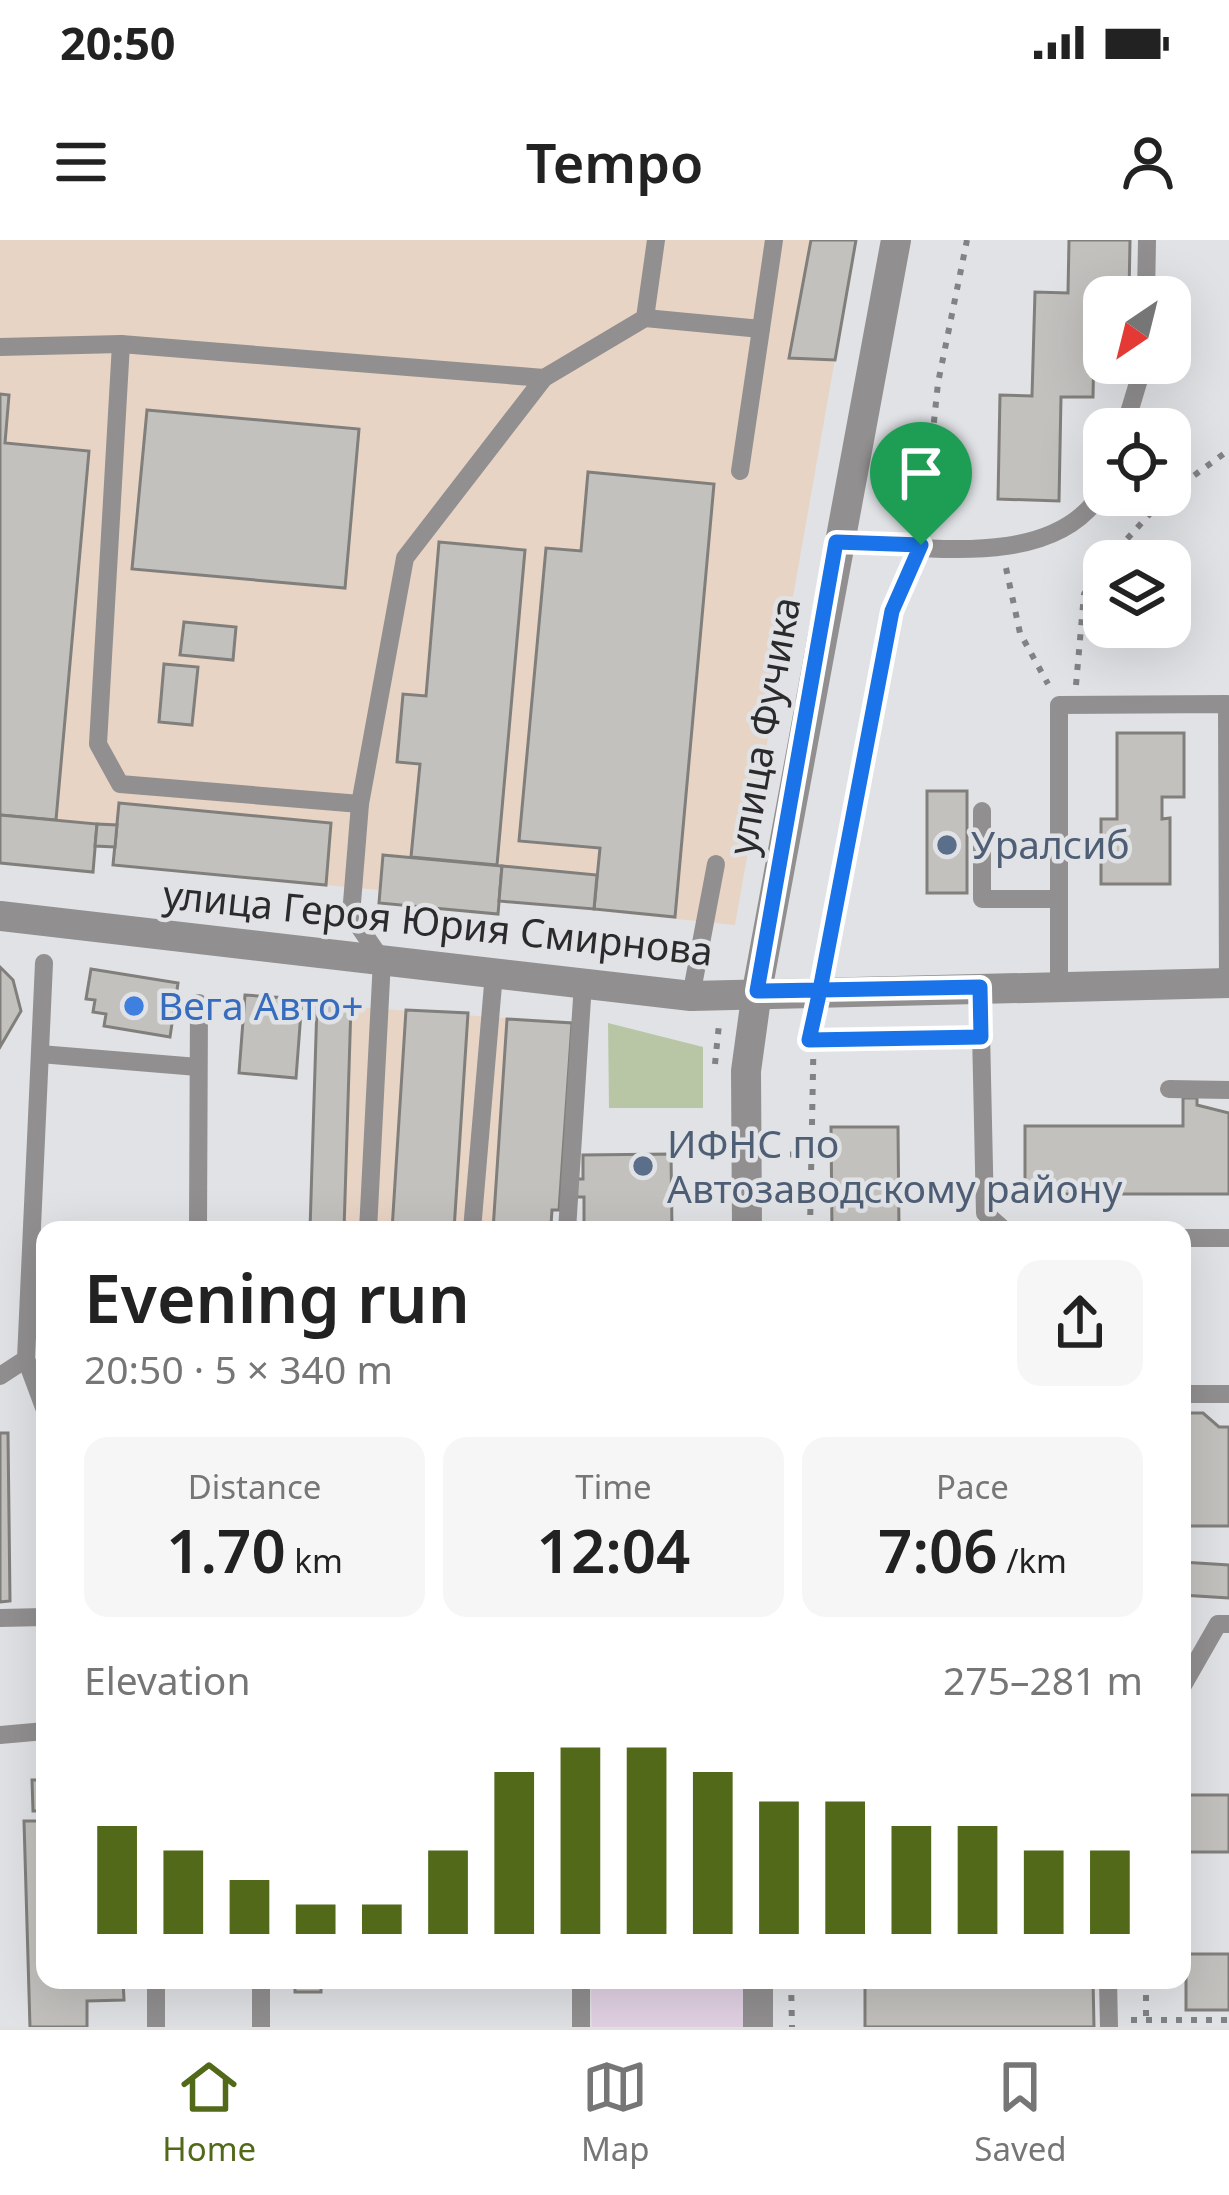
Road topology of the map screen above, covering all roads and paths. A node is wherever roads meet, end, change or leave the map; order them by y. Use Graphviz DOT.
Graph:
graph roads {
  1 [pos="656,240"];
  2 [pos="774,240"];
  3 [pos="896,240"];
  4 [pos="967,240"];
  5 [pos="1147,240"];
  6 [pos="1146,276"];
  7 [pos="645,318"];
  8 [pos="761,329"];
  9 [pos="121,344"];
  10 [pos="0,347"];
  11 [pos="544,378"];
  12 [pos="1229,450"];
  13 [pos="740,471"];
  14 [pos="1191,477"];
  15 [pos="1083,510"];
  16 [pos="1148,516"];
  17 [pos="1127,540"];
  18 [pos="836,542"];
  19 [pos="921,545"];
  20 [pos="1001,547"];
  21 [pos="1083,622"];
  22 [pos="1059,704"];
  23 [pos="1228,704"];
  24 [pos="360,804"];
  25 [pos="982,811"];
  26 [pos="716,864"];
  27 [pos="1059,899"];
  28 [pos="0,916"];
  29 [pos="382,960"];
  30 [pos="44,963"];
  31 [pos="494,973"];
  32 [pos="583,983"];
  33 [pos="1229,983"];
  34 [pos="1060,986"];
  35 [pos="980,987"];
  36 [pos="820,990"];
  37 [pos="757,991"];
  38 [pos="691,996"];
  39 [pos="199,1003"];
  40 [pos="981,1037"];
  41 [pos="809,1040"];
  42 [pos="40,1054"];
  43 [pos="198,1066"];
  44 [pos="1169,1089"];
  45 [pos="1229,1090"];
  46 [pos="38,1221"];
  47 [pos="198,1221"];
  48 [pos="368,1221"];
  49 [pos="473,1221"];
  50 [pos="568,1221"];
  51 [pos="747,1221"];
  52 [pos="810,1221"];
  53 [pos="994,1221"];
  54 [pos="1191,1238"];
  55 [pos="1229,1238"];
  56 [pos="36,1262"];
  57 [pos="26,1359"];
  58 [pos="0,1376"];
  59 [pos="36,1386"];
  60 [pos="1191,1394"];
  61 [pos="1229,1394"];
  62 [pos="36,1617"];
  63 [pos="0,1618"];
  64 [pos="1229,1624"];
  65 [pos="1191,1672"];
  66 [pos="36,1732"];
  67 [pos="0,1735"];
  68 [pos="156,1989"];
  69 [pos="261,1989"];
  70 [pos="581,1989"];
  71 [pos="758,1989"];
  72 [pos="791,1989"];
  73 [pos="1108,1989"];
  74 [pos="1146,1989"];
  75 [pos="1146,2020"];
  76 [pos="1229,2020"];
  77 [pos="1109,2024"];
  78 [pos="156,2027"];
  79 [pos="261,2027"];
  80 [pos="581,2027"];
  81 [pos="758,2027"];
  82 [pos="792,2027"];
  1 -- 7 [label="lane"];
  2 -- 8 [label="lane"];
  3 -- 18 [label="street, улица Фучика"];
  4 -- 19 [label="path"];
  5 -- 6 [label="lane"];
  7 -- 8 [label="lane"];
  7 -- 11 [label="lane"];
  8 -- 13 [label="lane"];
  9 -- 10 [label="lane"];
  9 -- 11 [label="lane"];
  9 -- 24 [label="lane"];
  11 -- 24 [label="lane"];
  12 -- 14 [label="path"];
  15 -- 20 [label="lane"];
  16 -- 17 [label="path"];
  18 -- 19 [label="lane"];
  18 -- 37 [label="street, улица Фучика"];
  19 -- 20 [label="lane"];
  19 -- 36 [label="path"];
  20 -- 22 [label="path"];
  21 -- 22 [label="path"];
  22 -- 23 [label="lane"];
  22 -- 27 [label="lane"];
  23 -- 33 [label="lane"];
  24 -- 29 [label="lane"];
  25 -- 27 [label="lane"];
  26 -- 38 [label="lane"];
  27 -- 34 [label="lane"];
  28 -- 29 [label="street, улица Героя Юрия Смирнова"];
  29 -- 31 [label="street, улица Героя Юрия Смирнова"];
  29 -- 48 [label="lane"];
  30 -- 42 [label="lane"];
  31 -- 32 [label="street, улица Героя Юрия Смирнова"];
  31 -- 49 [label="lane"];
  32 -- 38 [label="street, улица Героя Юрия Смирнова"];
  32 -- 50 [label="lane"];
  33 -- 34 [label="street, улица Героя Юрия Смирнова"];
  34 -- 35 [label="street, улица Героя Юрия Смирнова"];
  35 -- 36 [label="street, улица Героя Юрия Смирнова"];
  35 -- 40 [label="lane"];
  36 -- 37 [label="street, улица Героя Юрия Смирнова"];
  36 -- 41 [label="path"];
  37 -- 38 [label="street, улица Героя Юрия Смирнова"];
  37 -- 51 [label="street, улица Фучика"];
  39 -- 43 [label="lane"];
  40 -- 41 [label="path"];
  40 -- 53 [label="lane"];
  41 -- 52 [label="path"];
  42 -- 43 [label="lane"];
  42 -- 46 [label="lane"];
  43 -- 47 [label="lane"];
  44 -- 45 [label="lane"];
  54 -- 55 [label="lane"];
  56 -- 57 [label="lane"];
  57 -- 58 [label="lane"];
  57 -- 59 [label="lane"];
  60 -- 61 [label="lane"];
  62 -- 63 [label="lane"];
  64 -- 65 [label="lane"];
  66 -- 67 [label="lane"];
  68 -- 78 [label="lane"];
  69 -- 79 [label="lane"];
  70 -- 80 [label="lane"];
  71 -- 81 [label="street"];
  72 -- 82 [label="path"];
  73 -- 77 [label="lane"];
  74 -- 75 [label="path"];
  75 -- 76 [label="path"];
  75 -- 77 [label="path"];
}
